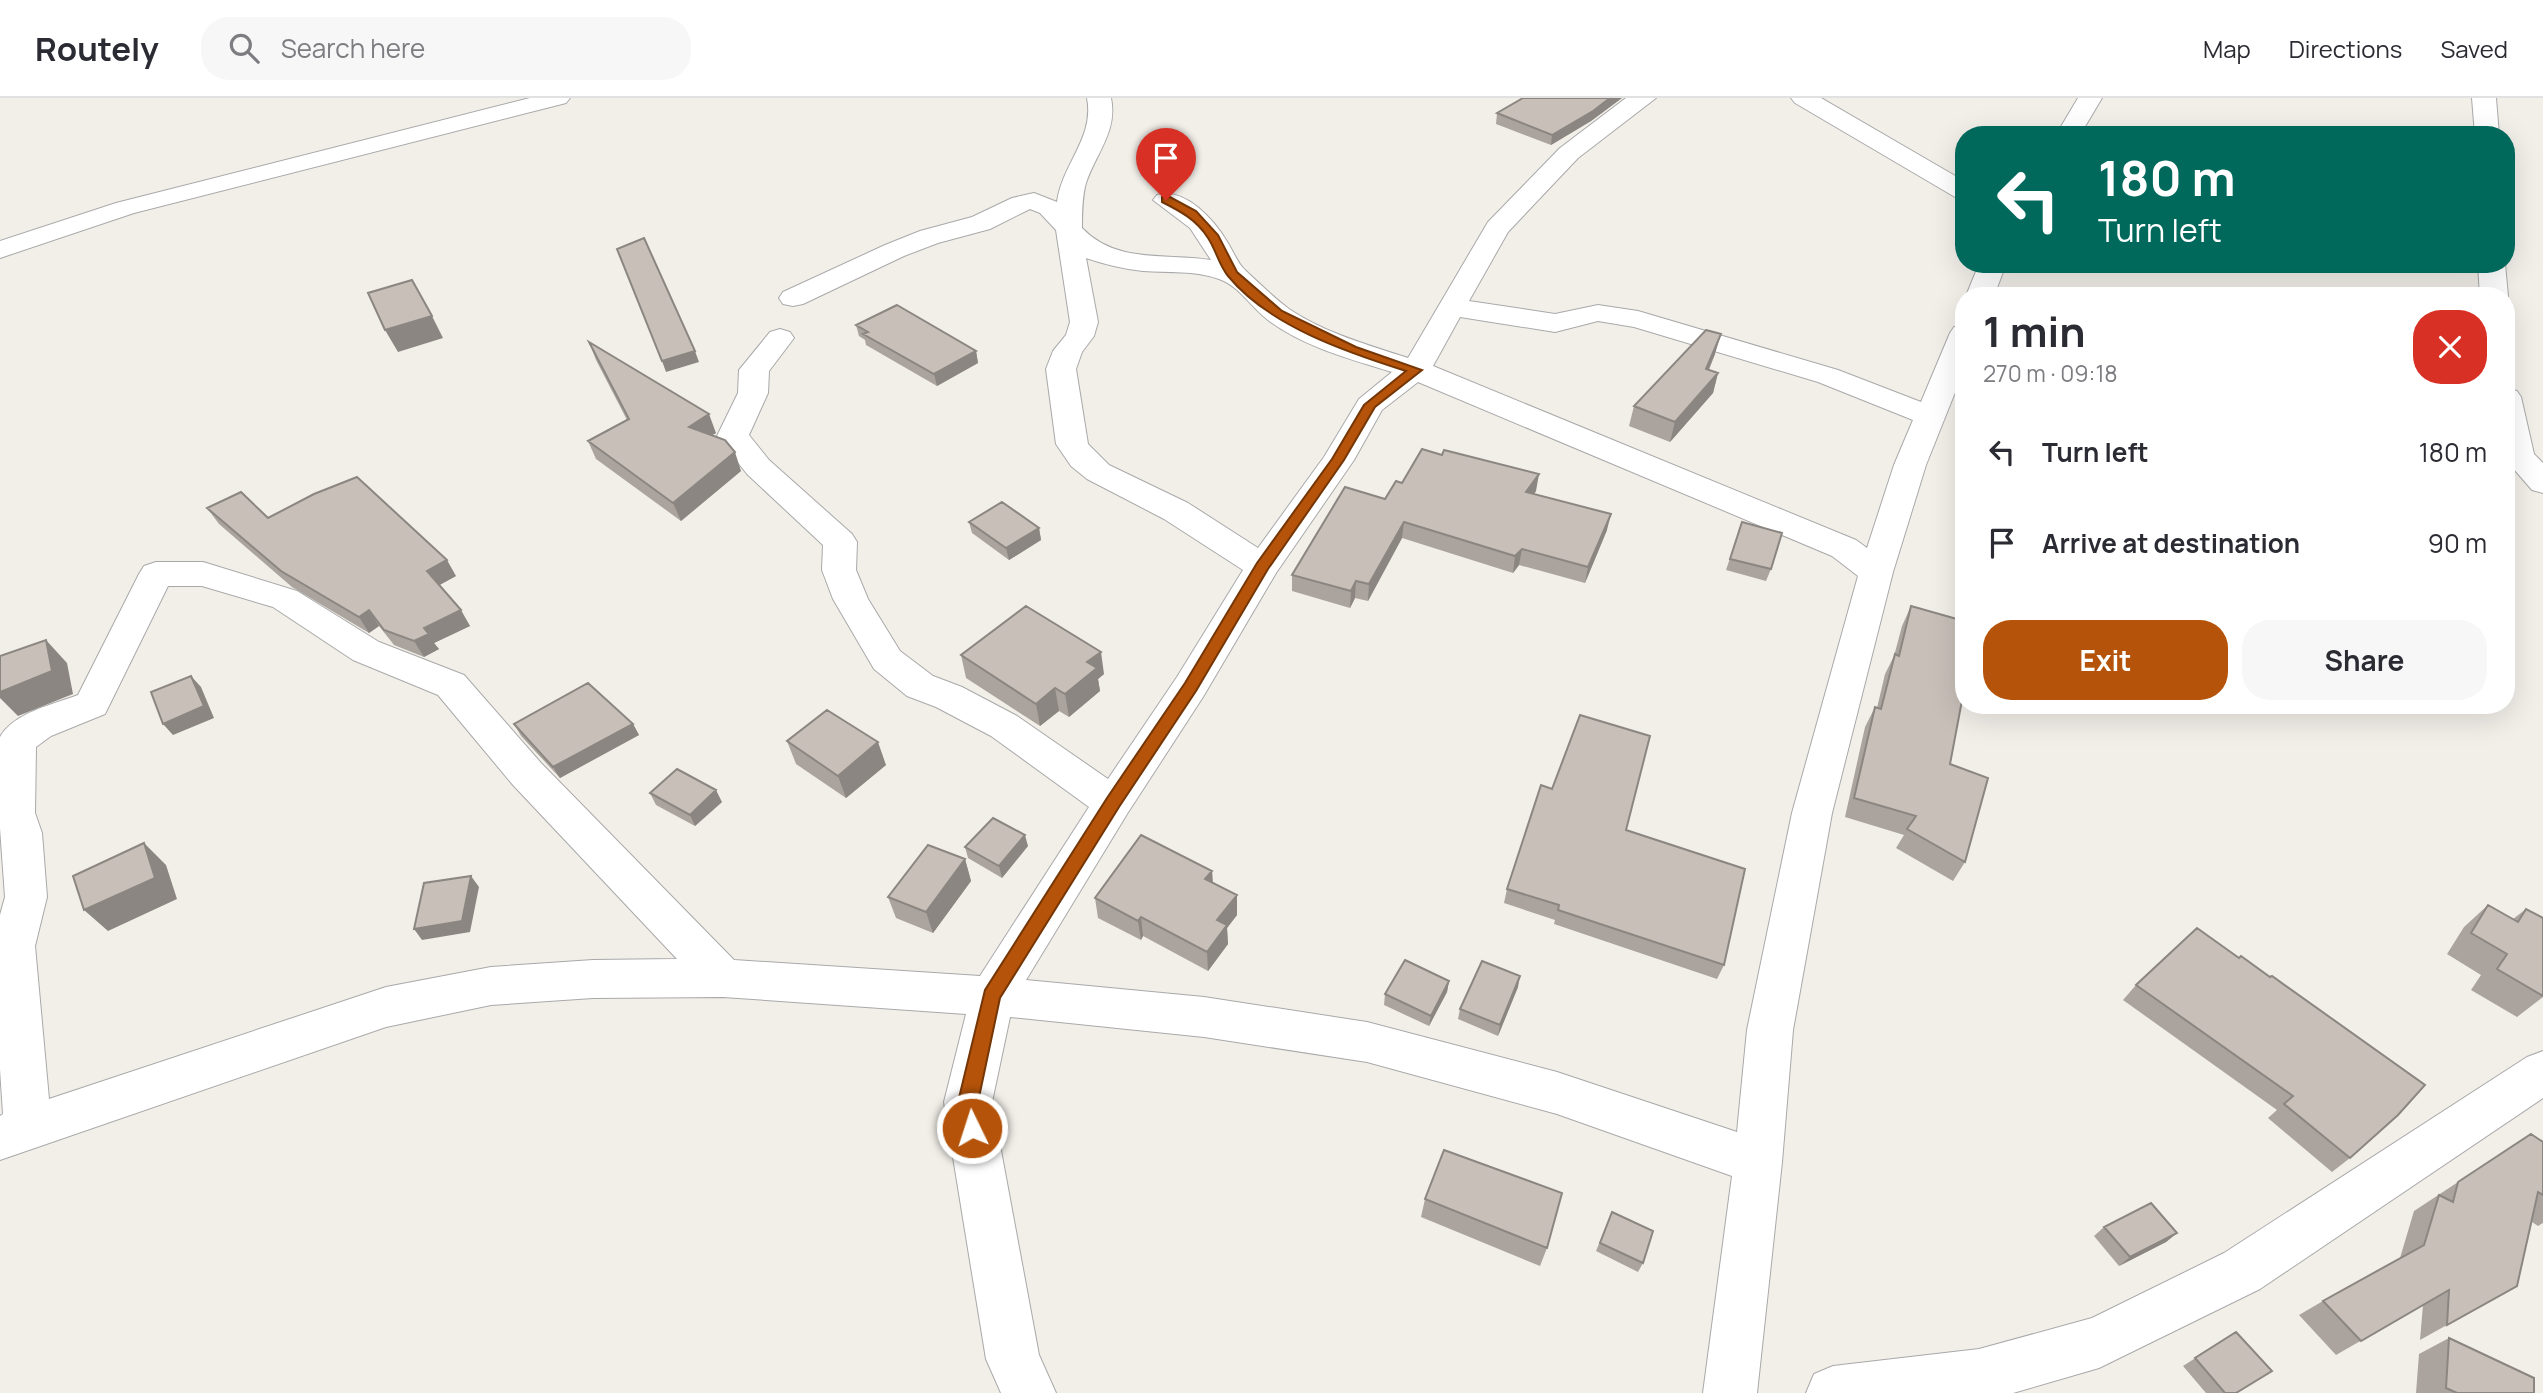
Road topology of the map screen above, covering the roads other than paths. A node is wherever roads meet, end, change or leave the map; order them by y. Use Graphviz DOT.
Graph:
graph roads {
  1 [pos="558,98"];
  2 [pos="1099,98"];
  3 [pos="1644,98"];
  4 [pos="1805,98"];
  5 [pos="2090,98"];
  6 [pos="2484,98"];
  7 [pos="2073,126"];
  8 [pos="2486,126"];
  9 [pos="1955,187"];
  10 [pos="1166,200"];
  11 [pos="1070,232"];
  12 [pos="0,250"];
  13 [pos="1232,274"];
  14 [pos="793,298"];
  15 [pos="1450,307"];
  16 [pos="780,338"];
  17 [pos="1955,355"];
  18 [pos="1416,370"];
  19 [pos="1930,416"];
  20 [pos="2515,438"];
  21 [pos="2543,483"];
  22 [pos="1262,567"];
  23 [pos="1875,572"];
  24 [pos="1113,803"];
  25 [pos="723,978"];
  26 [pos="992,996"];
  27 [pos="2543,1072"];
  28 [pos="14,1133"];
  29 [pos="1758,1162"];
  30 [pos="1029,1393"];
  31 [pos="1730,1393"];
  32 [pos="1833,1393"];
  1 -- 12 [label="street"];
  2 -- 11 [label="street"];
  3 -- 15 [label="street"];
  4 -- 9 [label="street"];
  5 -- 7 [label="street"];
  6 -- 8 [label="street"];
  10 -- 13 [label="street"];
  11 -- 13 [label="street"];
  11 -- 14 [label="street"];
  11 -- 22 [label="street"];
  13 -- 18 [label="street"];
  15 -- 18 [label="street"];
  15 -- 19 [label="street"];
  16 -- 24 [label="street"];
  17 -- 19 [label="street"];
  18 -- 22 [label="street"];
  18 -- 23 [label="street"];
  19 -- 23 [label="street"];
  20 -- 21 [label="street"];
  22 -- 24 [label="street"];
  23 -- 29 [label="street"];
  24 -- 26 [label="street"];
  25 -- 26 [label="street"];
  25 -- 28 [label="street"];
  25 -- 28 [label="street"];
  26 -- 29 [label="street"];
  26 -- 30 [label="street"];
  27 -- 32 [label="street"];
  29 -- 31 [label="street"];
}
